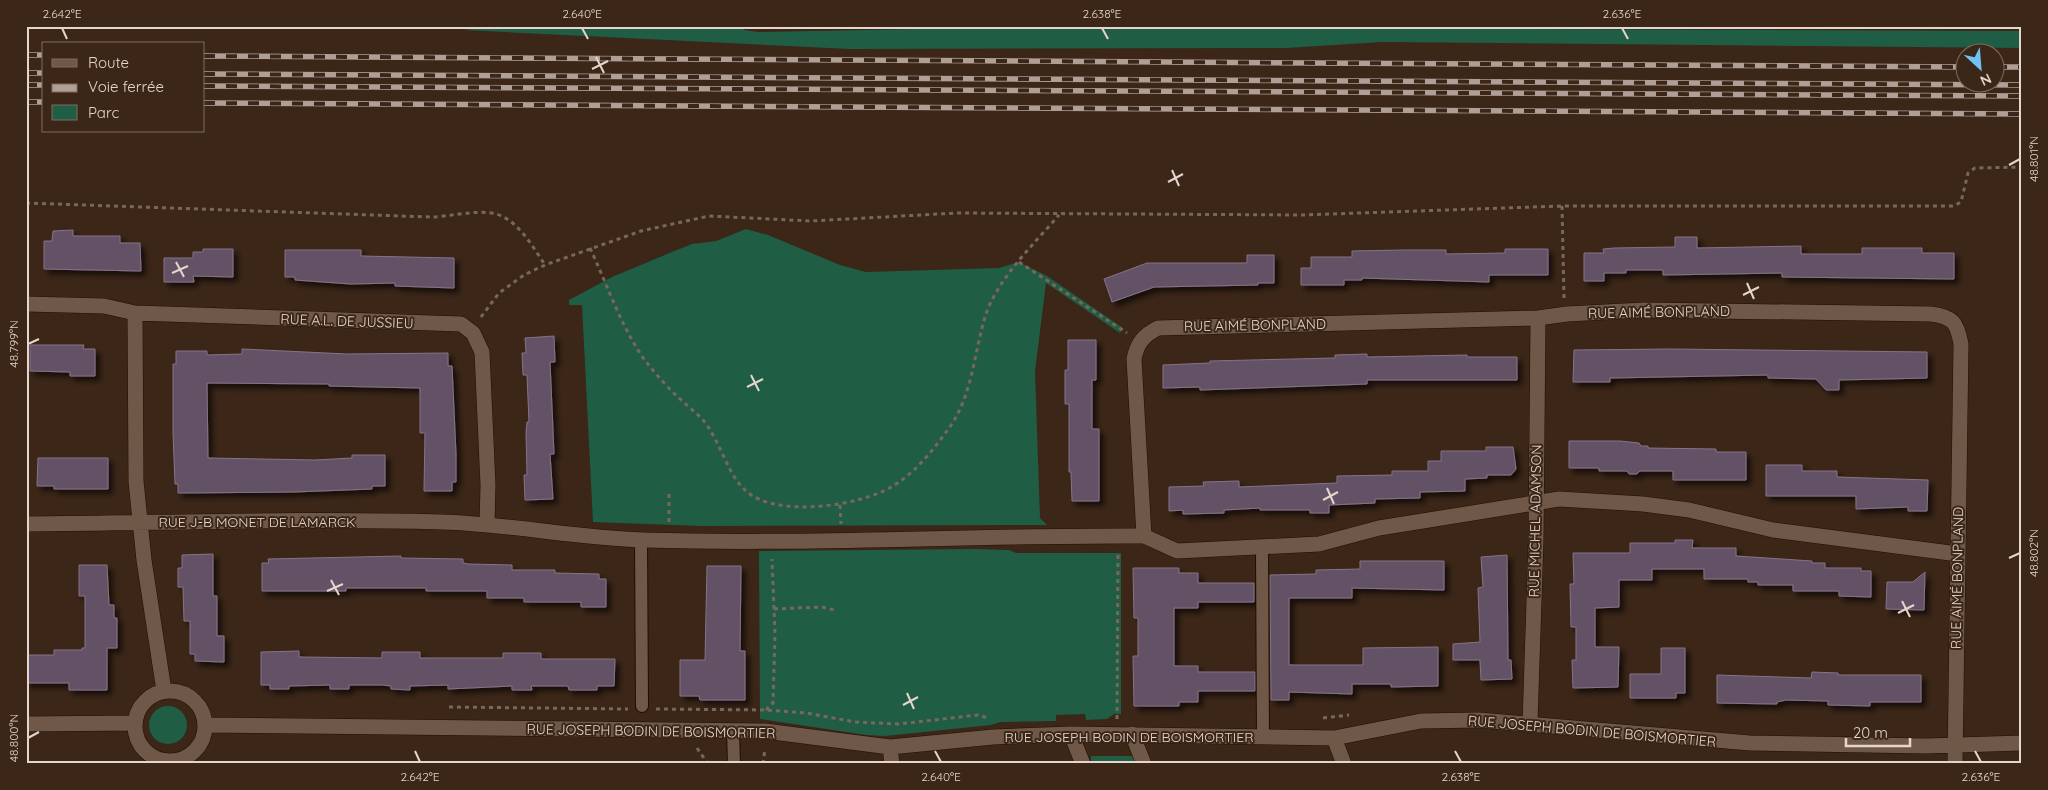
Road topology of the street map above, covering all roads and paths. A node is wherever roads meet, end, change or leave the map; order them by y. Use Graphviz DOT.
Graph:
graph roads {
  1 [pos="752,26"];
  2 [pos="840,26"];
  3 [pos="2022,167"];
  4 [pos="26,203"];
  5 [pos="1562,206"];
  6 [pos="1060,214"];
  7 [pos="590,248"];
  8 [pos="1019,262"];
  9 [pos="545,264"];
  10 [pos="26,304"];
  11 [pos="135,313"];
  12 [pos="1567,314"];
  13 [pos="1538,318"];
  14 [pos="473,333"];
  15 [pos="1139,342"];
  16 [pos="1536,503"];
  17 [pos="139,523"];
  18 [pos="26,524"];
  19 [pos="487,524"];
  20 [pos="1103,536"];
  21 [pos="1144,536"];
  22 [pos="641,540"];
  23 [pos="1262,548"];
  24 [pos="1958,554"];
  25 [pos="781,559"];
  26 [pos="774,609"];
  27 [pos="834,610"];
  28 [pos="164,691"];
  29 [pos="442,707"];
  30 [pos="641,708"];
  31 [pos="766,710"];
  32 [pos="1354,714"];
  33 [pos="1125,718"];
  34 [pos="1112,719"];
  35 [pos="1117,719"];
  36 [pos="1316,719"];
  37 [pos="992,720"];
  38 [pos="135,723"];
  39 [pos="1530,723"];
  40 [pos="26,724"];
  41 [pos="205,725"];
  42 [pos="733,730"];
  43 [pos="765,730"];
  44 [pos="1071,734"];
  45 [pos="1132,734"];
  46 [pos="1263,737"];
  47 [pos="1334,738"];
  48 [pos="2022,743"];
  49 [pos="1954,745"];
  50 [pos="890,747"];
  51 [pos="179,762"];
  52 [pos="734,764"];
  53 [pos="892,764"];
  54 [pos="1083,764"];
  55 [pos="1144,764"];
  56 [pos="1344,764"];
  57 [pos="1954,764"];
  1 -- 2 [label="path"];
  3 -- 5 [label="path"];
  4 -- 9 [label="path"];
  5 -- 6 [label="path"];
  5 -- 12 [label="path"];
  6 -- 7 [label="path"];
  6 -- 8 [label="path"];
  7 -- 8 [label="path"];
  7 -- 9 [label="path"];
  8 -- 15 [label="path"];
  9 -- 14 [label="path"];
  10 -- 11 [label="street, RUE A.L. DE JUSSIEU"];
  11 -- 14 [label="street, RUE A.L. DE JUSSIEU"];
  11 -- 17 [label="street"];
  12 -- 13 [label="street, RUE AIMÉ BONPLAND"];
  12 -- 24 [label="street, RUE AIMÉ BONPLAND"];
  13 -- 15 [label="street, RUE AIMÉ BONPLAND"];
  13 -- 16 [label="street, RUE MICHEL ADAMSON"];
  14 -- 19 [label="street"];
  15 -- 21 [label="street"];
  16 -- 23 [label="street"];
  16 -- 24 [label="street"];
  16 -- 39 [label="street, RUE MICHEL ADAMSON"];
  17 -- 18 [label="street, RUE J-B MONET DE LAMARCK"];
  17 -- 19 [label="street, RUE J-B MONET DE LAMARCK"];
  17 -- 28 [label="street"];
  19 -- 22 [label="street, RUE J-B MONET DE LAMARCK"];
  20 -- 21 [label="street, RUE J-B MONET DE LAMARCK"];
  20 -- 22 [label="street, RUE J-B MONET DE LAMARCK"];
  20 -- 35 [label="path"];
  21 -- 23 [label="street"];
  22 -- 30 [label="lane"];
  23 -- 46 [label="lane"];
  24 -- 49 [label="street, RUE AIMÉ BONPLAND"];
  25 -- 26 [label="path"];
  26 -- 27 [label="path"];
  26 -- 31 [label="path"];
  28 -- 38 [label="street"];
  28 -- 41 [label="street"];
  29 -- 30 [label="path"];
  30 -- 31 [label="path"];
  31 -- 37 [label="path"];
  31 -- 43 [label="path"];
  32 -- 36 [label="path"];
  33 -- 35 [label="path"];
  34 -- 35 [label="path"];
  38 -- 40 [label="street"];
  38 -- 51 [label="street"];
  39 -- 47 [label="street, RUE JOSEPH BODIN DE BOISMORTIER"];
  39 -- 49 [label="street, RUE JOSEPH BODIN DE BOISMORTIER"];
  41 -- 42 [label="street, RUE JOSEPH BODIN DE BOISMORTIER"];
  41 -- 51 [label="street"];
  42 -- 43 [label="street, RUE JOSEPH BODIN DE BOISMORTIER"];
  42 -- 52 [label="lane"];
  43 -- 50 [label="street, RUE JOSEPH BODIN DE BOISMORTIER"];
  44 -- 45 [label="street, RUE JOSEPH BODIN DE BOISMORTIER"];
  44 -- 50 [label="street, RUE JOSEPH BODIN DE BOISMORTIER"];
  44 -- 54 [label="street"];
  45 -- 46 [label="street, RUE JOSEPH BODIN DE BOISMORTIER"];
  45 -- 55 [label="street"];
  46 -- 47 [label="street, RUE JOSEPH BODIN DE BOISMORTIER"];
  47 -- 56 [label="street"];
  48 -- 49 [label="street, RUE JOSEPH BODIN DE BOISMORTIER"];
  49 -- 57 [label="street, RUE AIMÉ BONPLAND"];
  50 -- 53 [label="street"];
}
